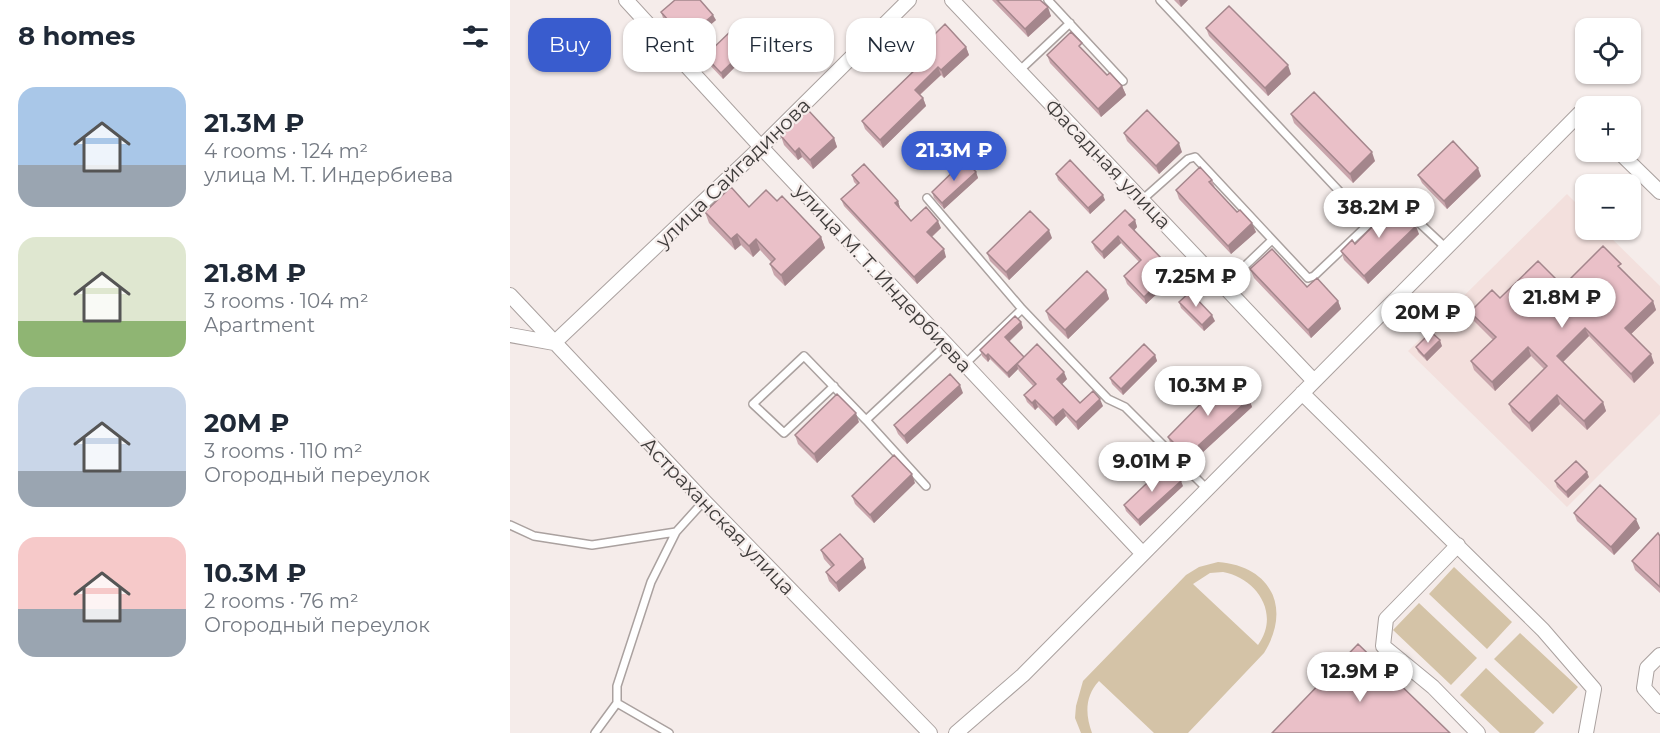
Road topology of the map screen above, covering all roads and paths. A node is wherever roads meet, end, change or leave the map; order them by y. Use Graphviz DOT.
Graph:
graph roads {
  1 [pos="626,0"];
  2 [pos="909,0"];
  3 [pos="952,0"];
  4 [pos="1048,0"];
  5 [pos="1161,0"];
  6 [pos="1070,23"];
  7 [pos="1019,71"];
  8 [pos="1123,81"];
  9 [pos="1575,123"];
  10 [pos="760,147"];
  11 [pos="1629,162"];
  12 [pos="1660,192"];
  13 [pos="927,198"];
  14 [pos="1142,200"];
  15 [pos="1369,223"];
  16 [pos="1272,240"];
  17 [pos="1446,248"];
  18 [pos="1224,286"];
  19 [pos="510,295"];
  20 [pos="1022,309"];
  21 [pos="510,335"];
  22 [pos="554,343"];
  23 [pos="946,345"];
  24 [pos="964,364"];
  25 [pos="1314,381"];
  26 [pos="834,386"];
  27 [pos="1302,393"];
  28 [pos="866,420"];
  29 [pos="926,486"];
  30 [pos="1207,490"];
  31 [pos="704,501"];
  32 [pos="510,525"];
  33 [pos="676,532"];
  34 [pos="1458,545"];
  35 [pos="1143,554"];
  36 [pos="1660,655"];
  37 [pos="617,703"];
  38 [pos="1660,706"];
  39 [pos="595,733"];
  40 [pos="669,733"];
  41 [pos="930,733"];
  42 [pos="956,733"];
  43 [pos="1478,733"];
  44 [pos="1586,733"];
  1 -- 10 [label="street, улица М. Т. Индербиева"];
  2 -- 10 [label="street, улица Сайгадинова"];
  3 -- 7 [label="street, Фасадная улица"];
  4 -- 6 [label="lane"];
  5 -- 15 [label="lane"];
  6 -- 7 [label="lane"];
  6 -- 8 [label="lane"];
  7 -- 14 [label="street, Фасадная улица"];
  9 -- 17 [label="street"];
  10 -- 22 [label="street, улица Сайгадинова"];
  10 -- 23 [label="street, улица М. Т. Индербиева"];
  11 -- 12 [label="street"];
  13 -- 20 [label="lane"];
  14 -- 16 [label="lane"];
  14 -- 18 [label="street, Фасадная улица"];
  15 -- 16 [label="lane"];
  15 -- 17 [label="lane"];
  16 -- 18 [label="lane"];
  17 -- 25 [label="street"];
  18 -- 25 [label="street, Фасадная улица"];
  19 -- 22 [label="street, Астраханская улица"];
  20 -- 24 [label="lane"];
  20 -- 30 [label="lane"];
  21 -- 22 [label="street"];
  22 -- 31 [label="street, Астраханская улица"];
  23 -- 24 [label="street, улица М. Т. Индербиева"];
  23 -- 28 [label="lane"];
  24 -- 35 [label="street, улица М. Т. Индербиева"];
  25 -- 27 [label="street"];
  26 -- 26 [label="lane"];
  26 -- 28 [label="lane"];
  27 -- 30 [label="street"];
  27 -- 34 [label="street"];
  28 -- 29 [label="lane"];
  30 -- 35 [label="street"];
  31 -- 33 [label="lane"];
  31 -- 41 [label="street, Астраханская улица"];
  32 -- 33 [label="lane"];
  33 -- 37 [label="lane"];
  34 -- 43 [label="street"];
  34 -- 44 [label="street"];
  35 -- 42 [label="street"];
  36 -- 38 [label="street"];
  37 -- 39 [label="lane"];
  37 -- 40 [label="lane"];
}
